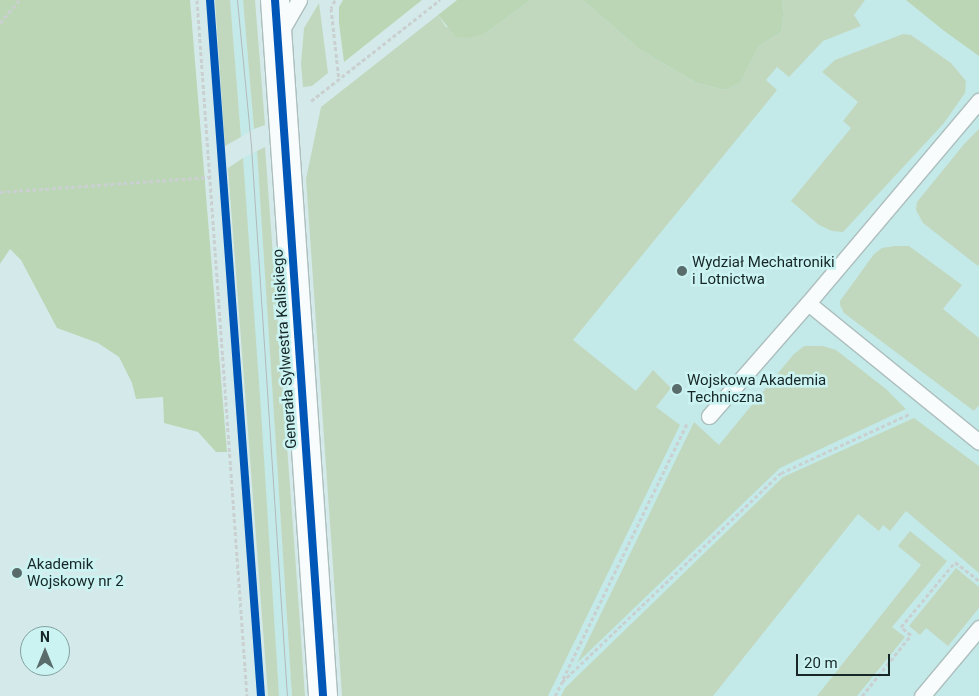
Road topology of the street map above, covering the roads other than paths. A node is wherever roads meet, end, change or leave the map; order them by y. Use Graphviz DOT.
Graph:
graph roads {
  1 [pos="275,0"];
  2 [pos="299,0"];
  3 [pos="278,36"];
  4 [pos="979,101"];
  5 [pos="808,303"];
  6 [pos="709,416"];
  7 [pos="979,442"];
  8 [pos="979,628"];
  9 [pos="324,696"];
  10 [pos="922,696"];
  1 -- 3 [label="street, Generała Sylwestra Kaliskiego"];
  2 -- 3 [label="lane"];
  3 -- 9 [label="street, Generała Sylwestra Kaliskiego"];
  4 -- 5 [label="lane"];
  5 -- 6 [label="lane"];
  5 -- 7 [label="lane"];
  8 -- 10 [label="lane"];
}
